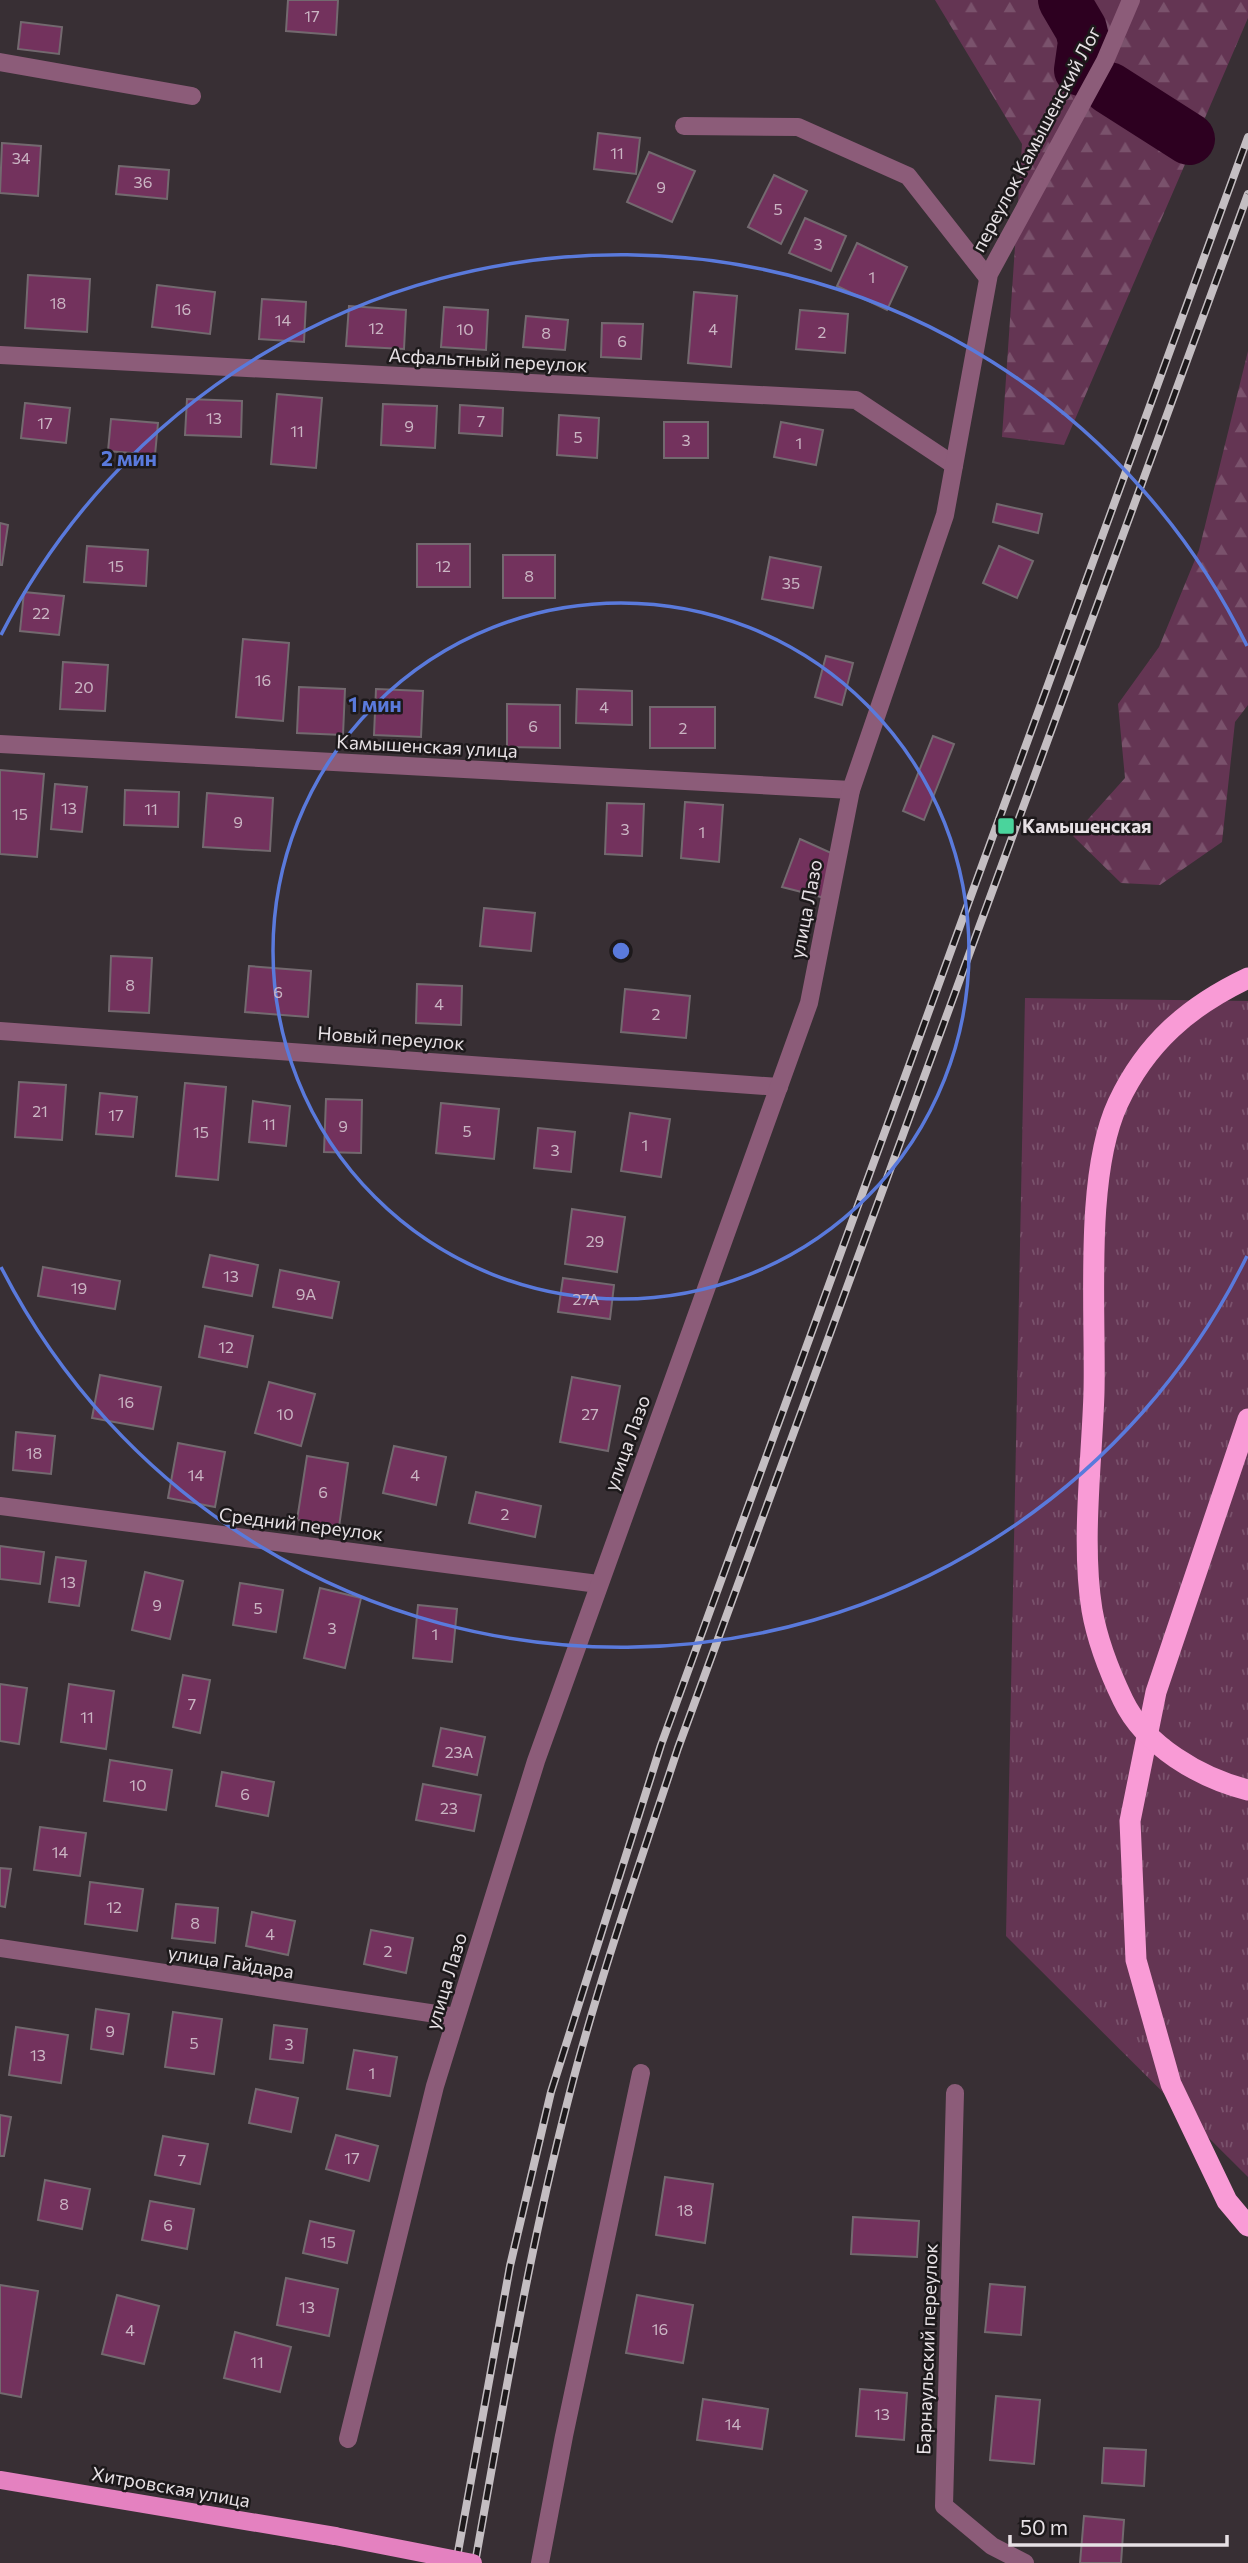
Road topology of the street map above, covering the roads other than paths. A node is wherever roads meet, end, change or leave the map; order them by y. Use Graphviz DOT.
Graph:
graph roads {
  1 [pos="1131,0"];
  2 [pos="0,62"];
  3 [pos="192,96"];
  4 [pos="684,126"];
  5 [pos="988,278"];
  6 [pos="0,355"];
  7 [pos="954,465"];
  8 [pos="0,744"];
  9 [pos="851,790"];
  10 [pos="1248,978"];
  11 [pos="0,1031"];
  12 [pos="779,1087"];
  13 [pos="1248,1419"];
  14 [pos="0,1506"];
  15 [pos="597,1584"];
  16 [pos="1248,1790"];
  17 [pos="0,1948"];
  18 [pos="456,2017"];
  19 [pos="641,2073"];
  20 [pos="955,2093"];
  21 [pos="1248,2226"];
  22 [pos="348,2439"];
  23 [pos="0,2480"];
  24 [pos="473,2563"];
  25 [pos="540,2563"];
  26 [pos="1025,2563"];
  1 -- 5 [label="street, переулок Камышенский Лог"];
  2 -- 3 [label="street"];
  4 -- 5 [label="street"];
  5 -- 7 [label="street, переулок Камышенский Лог"];
  6 -- 7 [label="street, Асфальтный переулок"];
  7 -- 9 [label="street, улица Лазо"];
  8 -- 9 [label="street, Камышенская улица"];
  9 -- 12 [label="street, улица Лазо"];
  10 -- 16 [label="highway, bridge"];
  11 -- 12 [label="street, Новый переулок"];
  12 -- 15 [label="street, улица Лазо"];
  13 -- 21 [label="highway"];
  14 -- 15 [label="street, Средний переулок"];
  15 -- 18 [label="street, улица Лазо"];
  17 -- 18 [label="street, улица Гайдара"];
  18 -- 22 [label="street, улица Лазо"];
  19 -- 25 [label="street"];
  20 -- 26 [label="street, Барнаульский переулок"];
  23 -- 24 [label="main road, Хитровская улица, bridge"];
}
